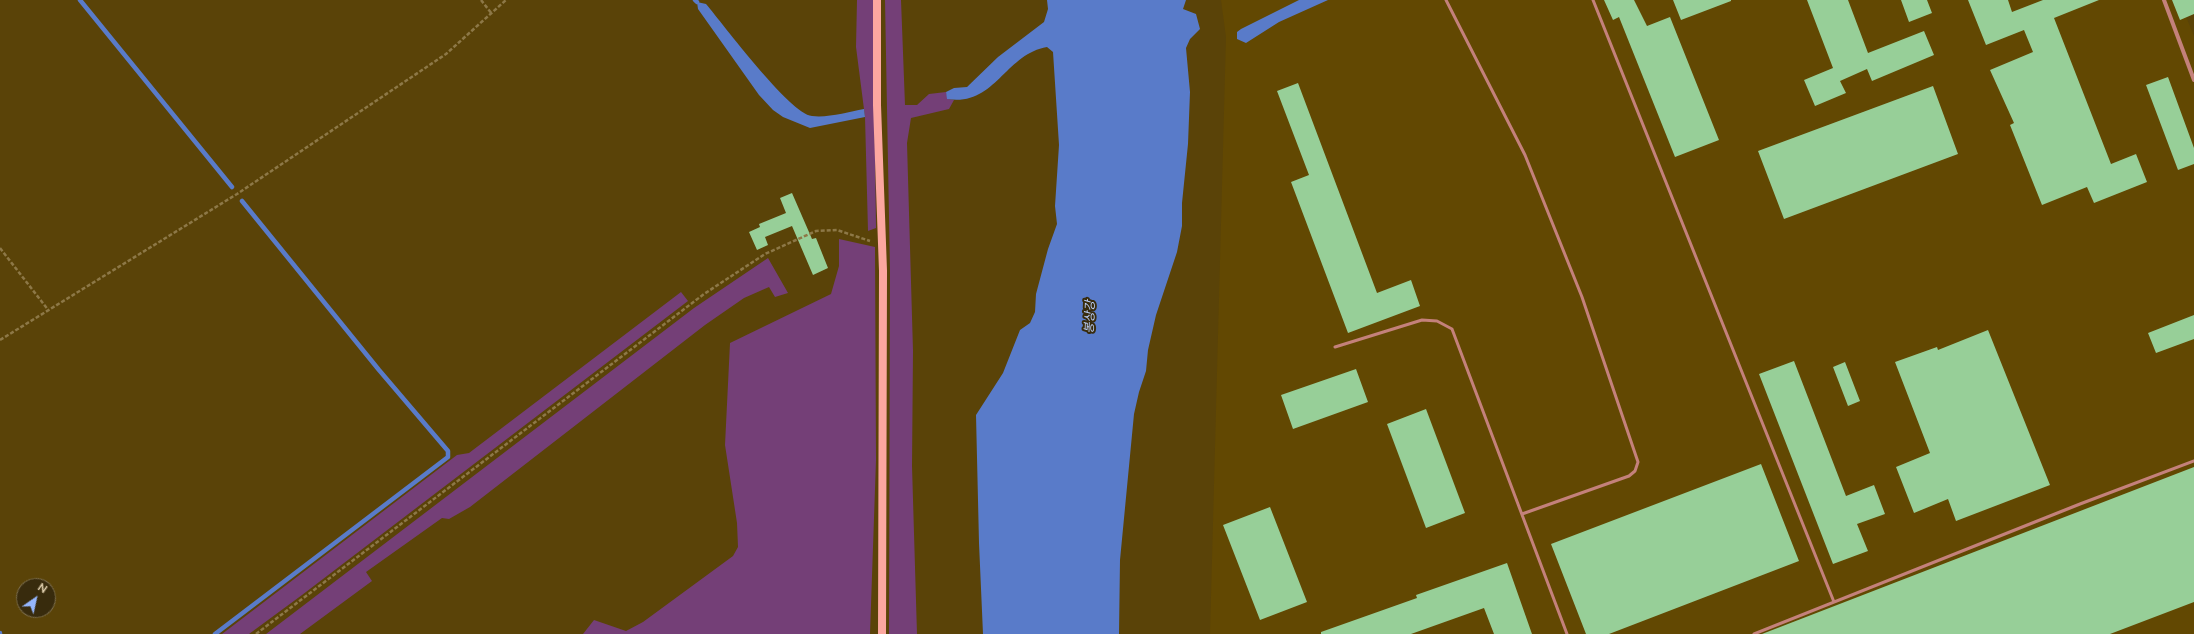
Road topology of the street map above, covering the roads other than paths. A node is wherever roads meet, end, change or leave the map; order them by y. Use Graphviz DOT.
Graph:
graph roads {
  1 [pos="877,0"];
  2 [pos="1446,0"];
  3 [pos="1592,0"];
  4 [pos="2164,0"];
  5 [pos="2194,80"];
  6 [pos="1335,347"];
  7 [pos="2194,461"];
  8 [pos="1522,514"];
  9 [pos="1834,602"];
  10 [pos="882,634"];
  11 [pos="1567,634"];
  12 [pos="1754,634"];
  1 -- 10 [label="main road"];
  2 -- 8 [label="lane"];
  3 -- 9 [label="lane"];
  4 -- 5 [label="street"];
  6 -- 8 [label="lane"];
  7 -- 9 [label="lane"];
  8 -- 11 [label="lane"];
  9 -- 12 [label="lane"];
}
